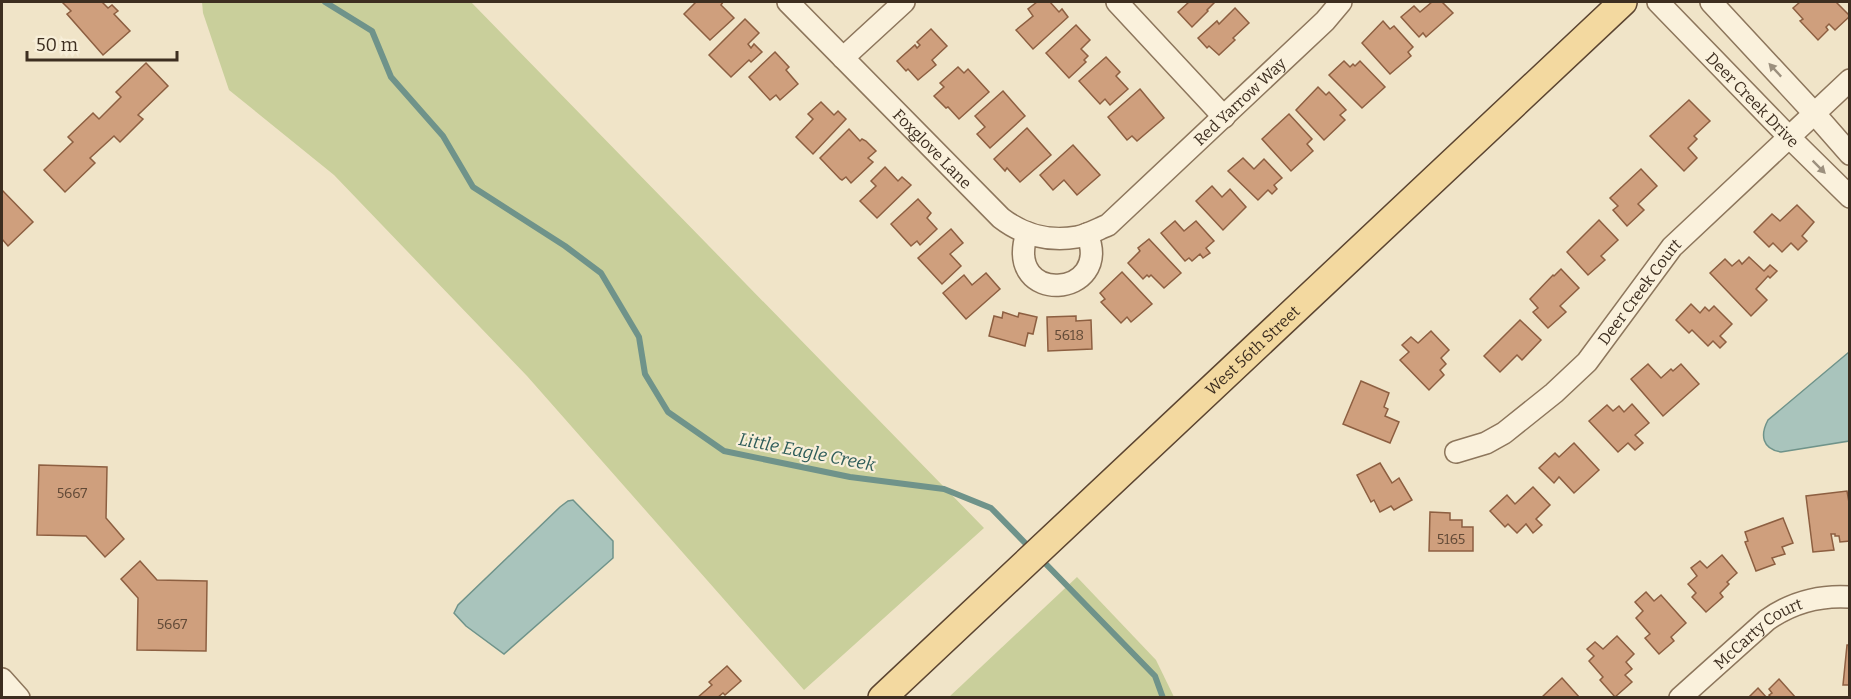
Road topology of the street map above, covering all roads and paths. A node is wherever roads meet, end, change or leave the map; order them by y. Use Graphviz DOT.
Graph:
graph roads {
  1 [pos="788,2"];
  2 [pos="904,2"];
  3 [pos="1117,2"];
  4 [pos="1341,2"];
  5 [pos="1623,2"];
  6 [pos="1658,2"];
  7 [pos="1711,2"];
  8 [pos="843,58"];
  9 [pos="1850,80"];
  10 [pos="1814,113"];
  11 [pos="1224,117"];
  12 [pos="1789,137"];
  13 [pos="1850,154"];
  14 [pos="1850,197"];
  15 [pos="1137,200"];
  16 [pos="1027,233"];
  17 [pos="1087,234"];
  18 [pos="1456,452"];
  19 [pos="1850,597"];
  20 [pos="2,679"];
  21 [pos="19,698"];
  22 [pos="882,698"];
  23 [pos="1680,698"];
  1 -- 8 [label="street, Foxglove Lane"];
  2 -- 8 [label="street"];
  3 -- 11 [label="street"];
  4 -- 11 [label="street, Red Yarrow Way"];
  5 -- 22 [label="main road, West 56th Street"];
  6 -- 12 [label="street, Deer Creek Drive"];
  10 -- 7 [label="street, one-way"];
  8 -- 16 [label="street, Foxglove Lane"];
  9 -- 10 [label="street, Deer Creek Court"];
  10 -- 12 [label="street, Deer Creek Court"];
  10 -- 13 [label="street"];
  11 -- 15 [label="street, Red Yarrow Way"];
  12 -- 14 [label="street, Deer Creek Drive, one-way"];
  12 -- 18 [label="street, Deer Creek Court"];
  15 -- 17 [label="street, Foxglove Lane"];
  16 -- 17 [label="street, Foxglove Lane"];
  16 -- 17 [label="street"];
  19 -- 23 [label="street, McCarty Court"];
  20 -- 21 [label="street"];
}
